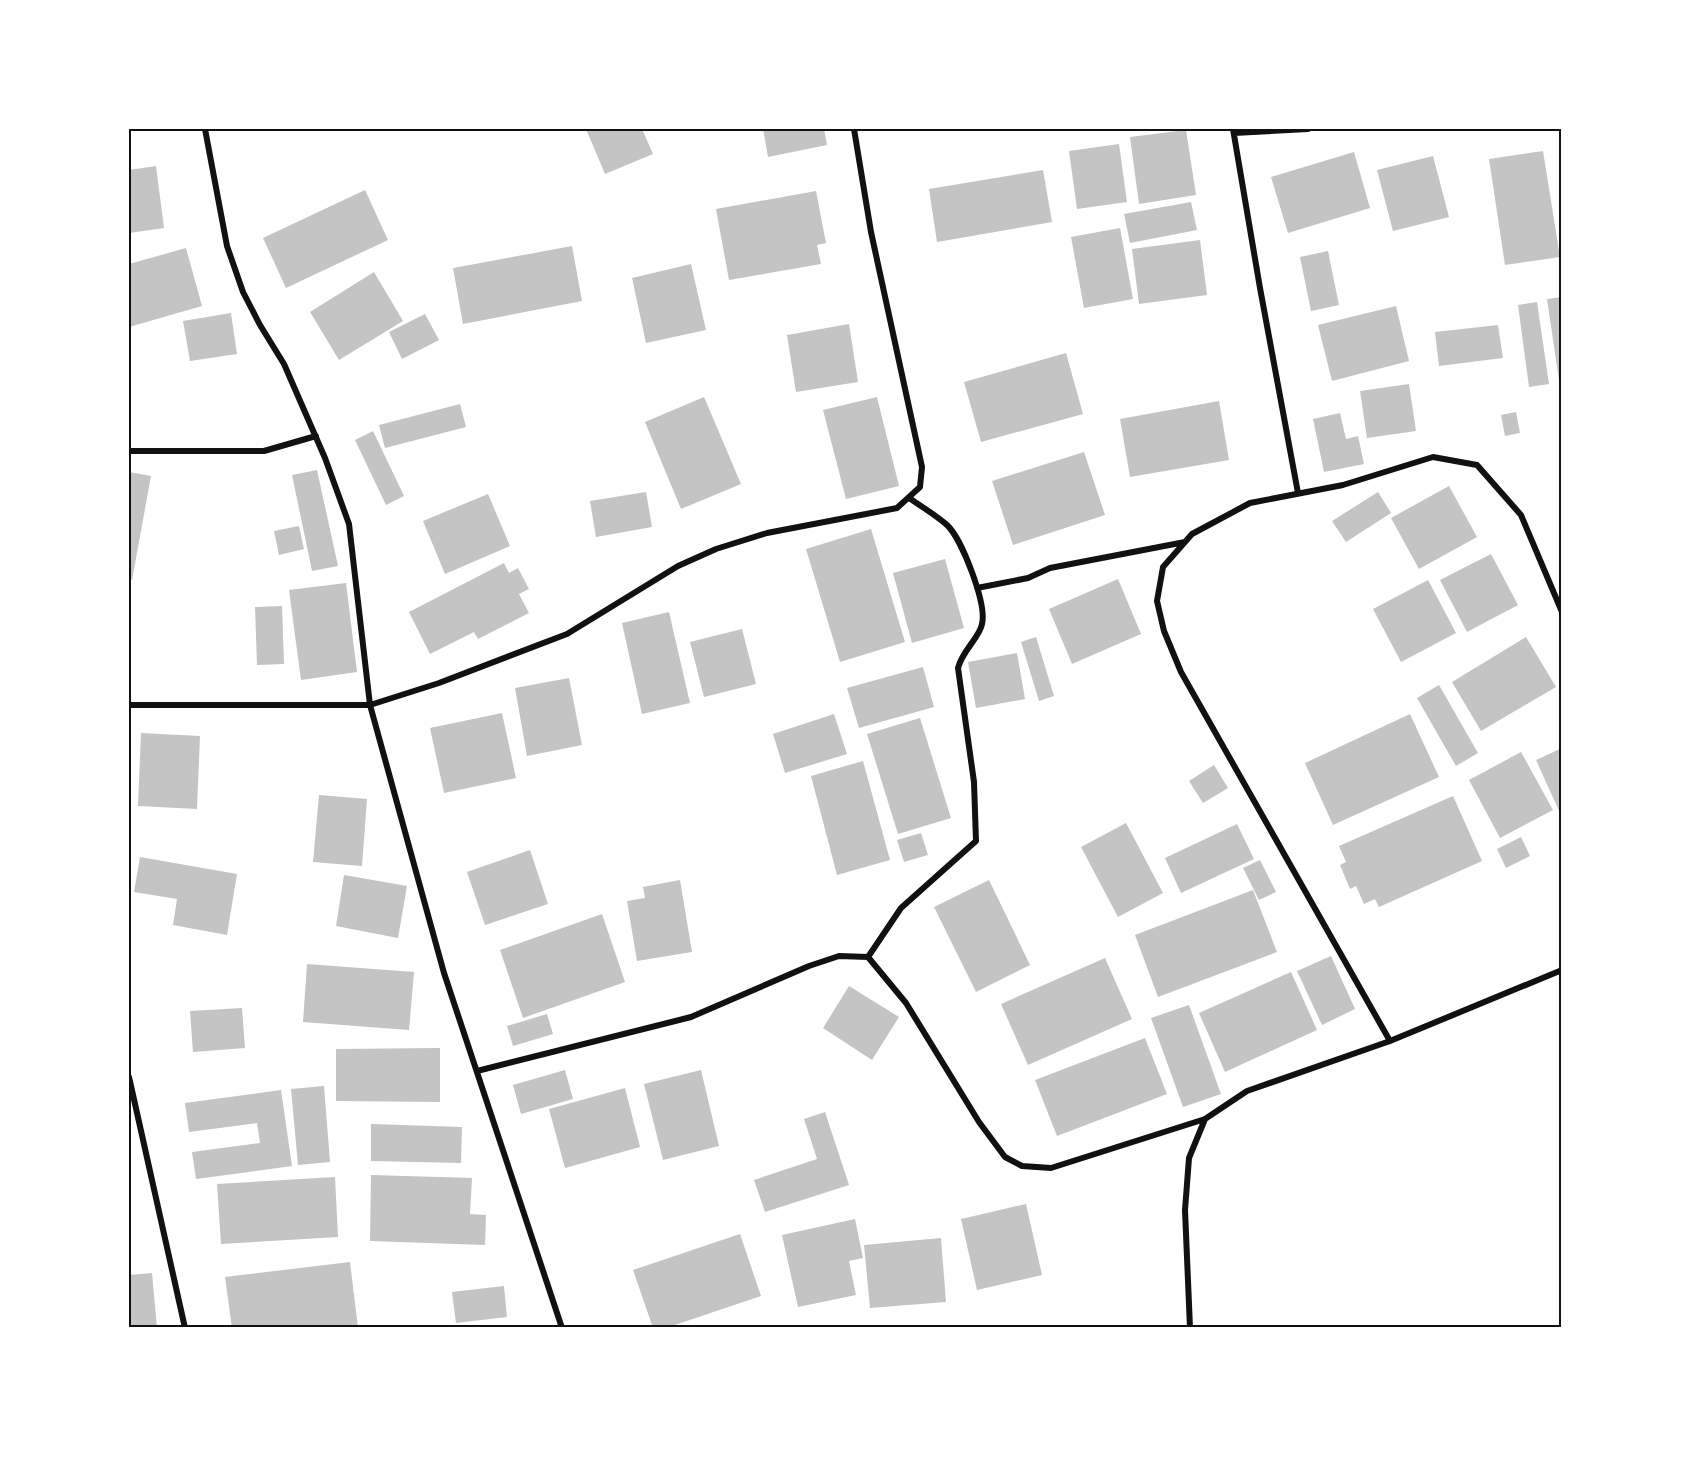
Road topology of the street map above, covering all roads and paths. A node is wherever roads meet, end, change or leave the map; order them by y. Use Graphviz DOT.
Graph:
graph roads {
  1 [pos="205,129"];
  2 [pos="854,129"];
  3 [pos="1308,129"];
  4 [pos="1234,131"];
  5 [pos="316,436"];
  6 [pos="129,451"];
  7 [pos="1298,493"];
  8 [pos="909,498"];
  9 [pos="1185,542"];
  10 [pos="977,588"];
  11 [pos="1562,612"];
  12 [pos="129,705"];
  13 [pos="370,705"];
  14 [pos="868,957"];
  15 [pos="1562,970"];
  16 [pos="1390,1041"];
  17 [pos="477,1071"];
  18 [pos="129,1077"];
  19 [pos="1205,1119"];
  20 [pos="185,1328"];
  21 [pos="562,1328"];
  22 [pos="1190,1328"];
  1 -- 5 [label="street"];
  2 -- 8 [label="street"];
  3 -- 4 [label="street"];
  4 -- 7 [label="street"];
  5 -- 6 [label="street"];
  5 -- 13 [label="street"];
  7 -- 9 [label="street"];
  7 -- 11 [label="street"];
  8 -- 10 [label="street"];
  8 -- 13 [label="street"];
  9 -- 10 [label="street"];
  9 -- 16 [label="street"];
  10 -- 14 [label="street"];
  12 -- 13 [label="street"];
  13 -- 17 [label="street"];
  14 -- 17 [label="street"];
  14 -- 19 [label="street"];
  15 -- 16 [label="street"];
  16 -- 19 [label="street"];
  17 -- 21 [label="street"];
  18 -- 20 [label="street"];
  19 -- 22 [label="street"];
}
